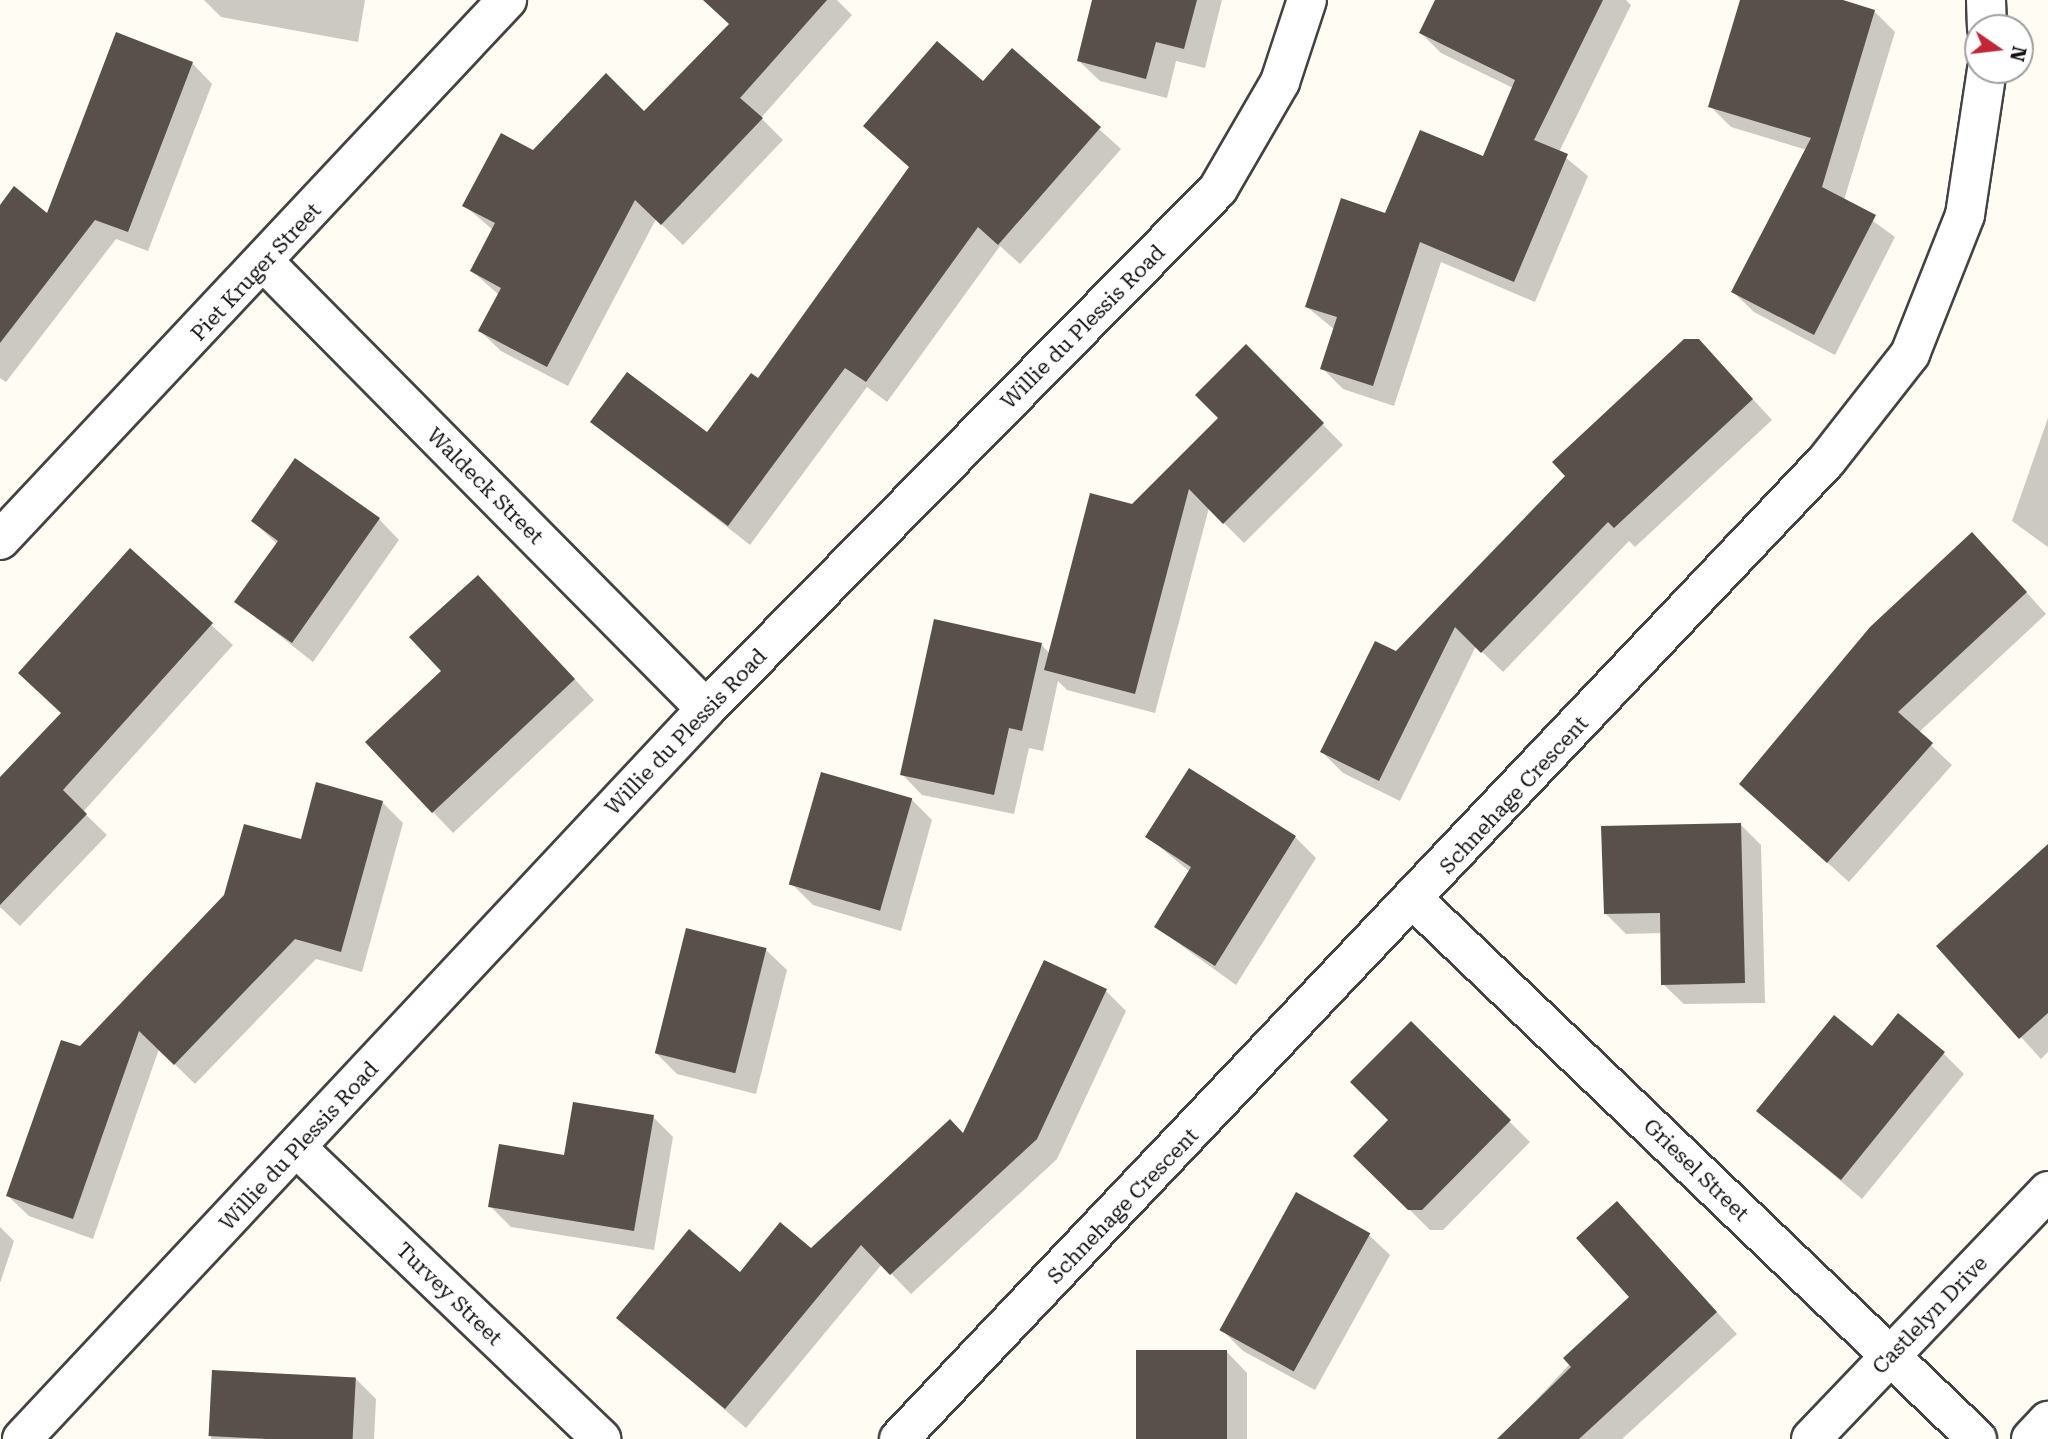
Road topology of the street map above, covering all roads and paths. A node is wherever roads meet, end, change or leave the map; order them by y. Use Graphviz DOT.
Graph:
graph roads {
  1 [pos="507,0"];
  2 [pos="1307,0"];
  3 [pos="1985,84"];
  4 [pos="265,263"];
  5 [pos="0,540"];
  6 [pos="706,709"];
  7 [pos="1415,901"];
  8 [pos="297,1148"];
  9 [pos="2048,1191"];
  10 [pos="1891,1356"];
  11 [pos="2048,1421"];
  12 [pos="22,1439"];
  13 [pos="601,1439"];
  14 [pos="900,1439"];
  15 [pos="1811,1439"];
  16 [pos="1977,1439"];
  17 [pos="2031,1439"];
  1 -- 4 [label="street, Piet Kruger Street"];
  2 -- 6 [label="street, Willie du Plessis Road"];
  3 -- 7 [label="street, Schnehage Crescent"];
  4 -- 5 [label="street, Piet Kruger Street"];
  4 -- 6 [label="street, Waldeck Street"];
  6 -- 8 [label="street, Willie du Plessis Road"];
  7 -- 10 [label="street, Griesel Street"];
  7 -- 14 [label="street, Schnehage Crescent"];
  8 -- 12 [label="street, Willie du Plessis Road"];
  8 -- 13 [label="street, Turvey Street"];
  9 -- 10 [label="street, Castlelyn Drive"];
  10 -- 15 [label="street, Castlelyn Drive"];
  10 -- 16 [label="street, Griesel Street"];
  11 -- 17 [label="street"];
}
